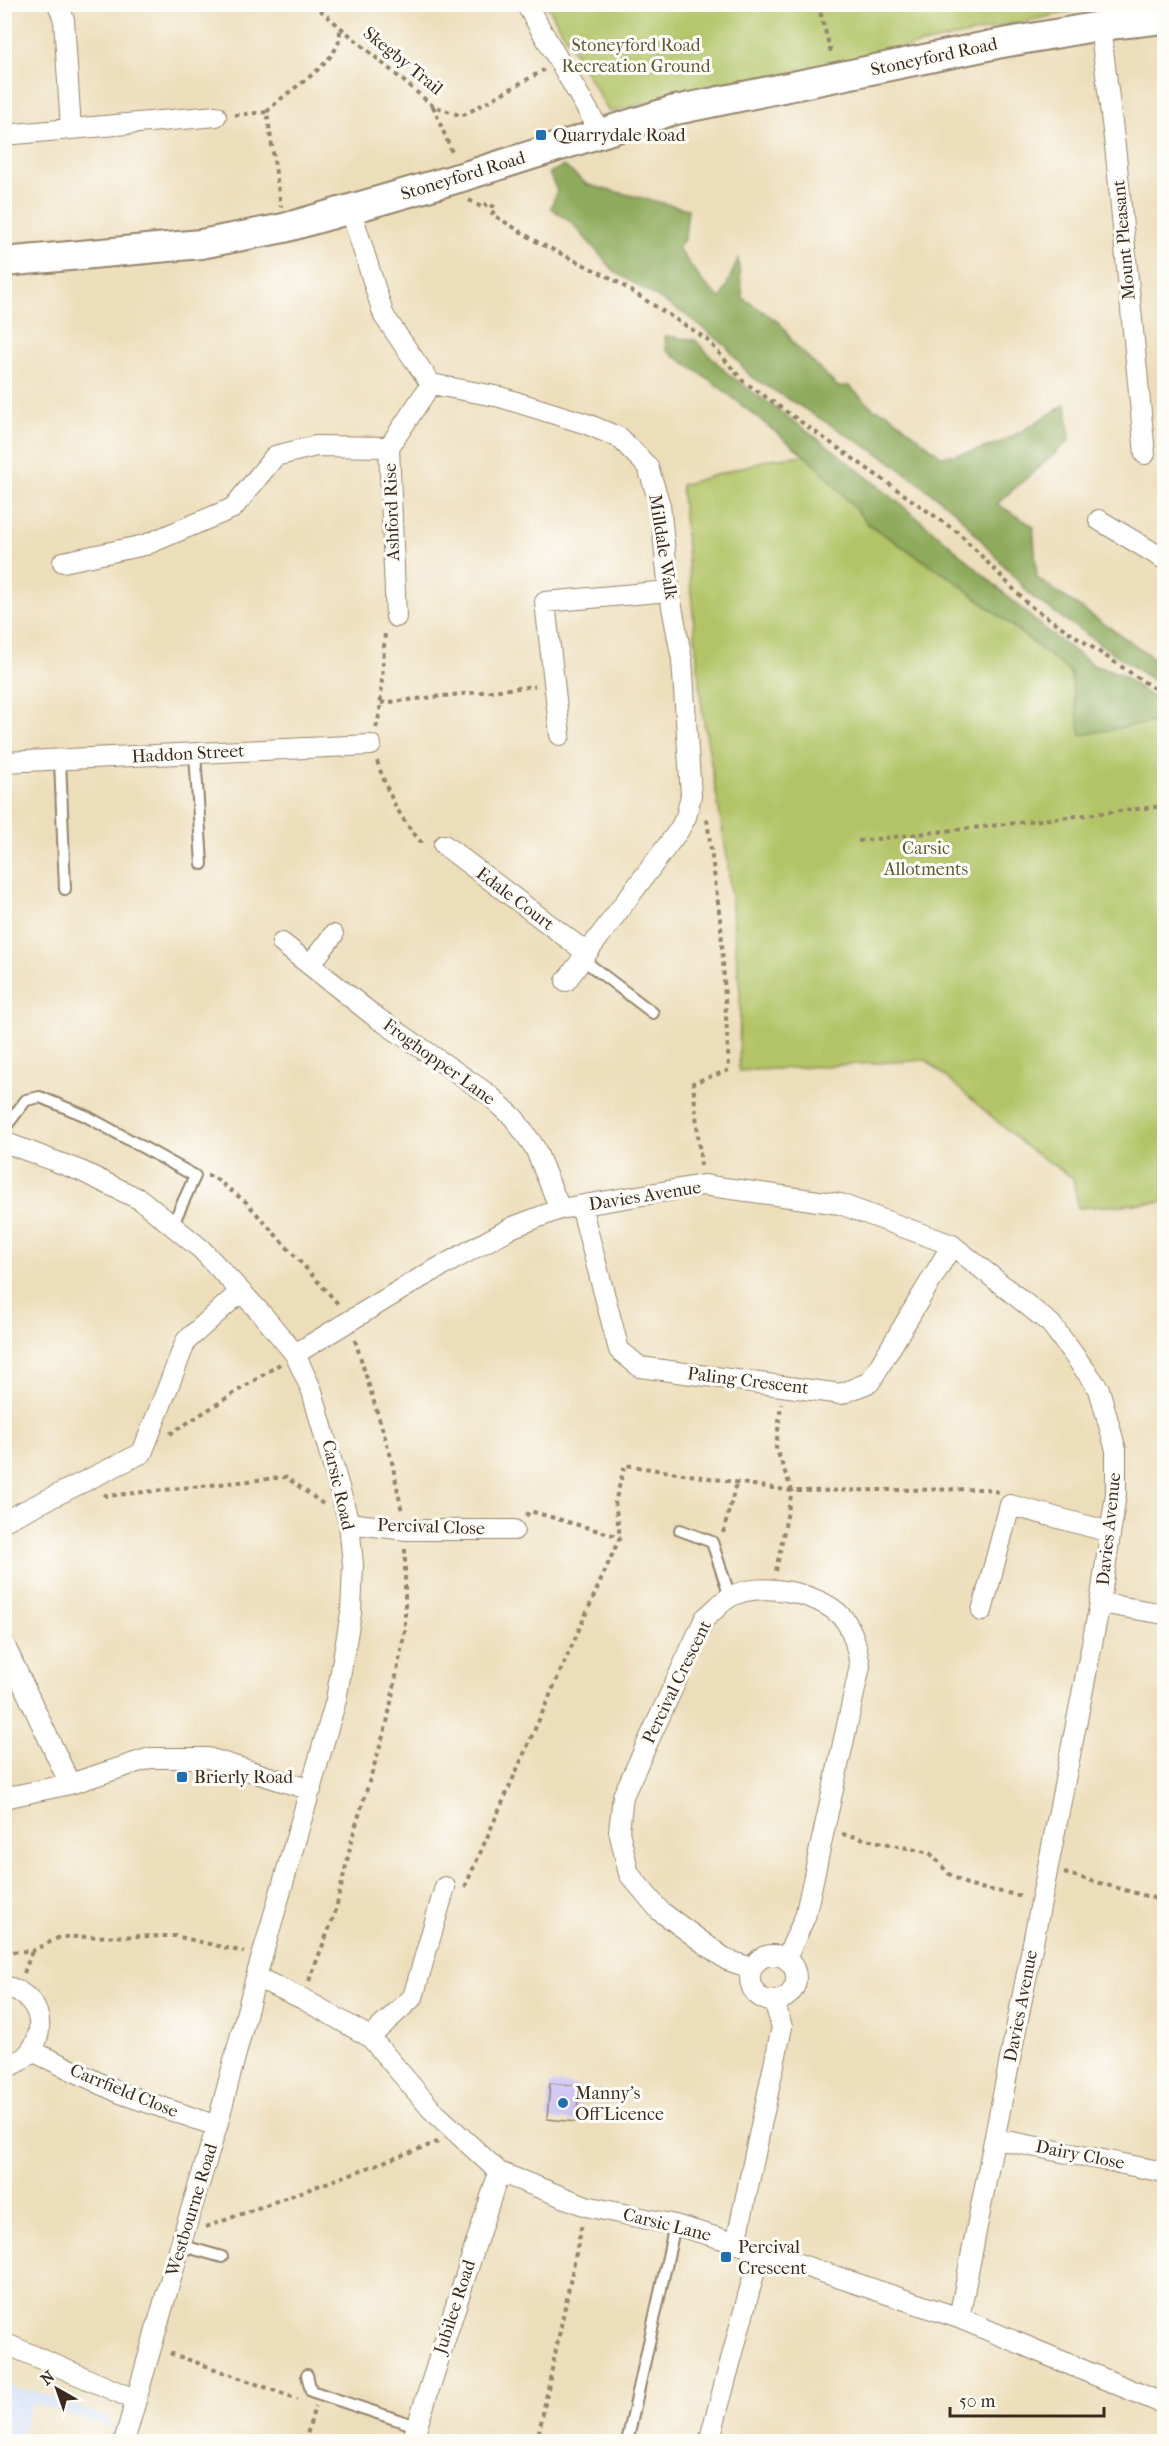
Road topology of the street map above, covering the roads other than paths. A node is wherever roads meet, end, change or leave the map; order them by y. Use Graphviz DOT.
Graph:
graph roads {
  1 [pos="58,4"];
  2 [pos="526,4"];
  3 [pos="1164,19"];
  4 [pos="1100,26"];
  5 [pos="216,116"];
  6 [pos="71,129"];
  7 [pos="601,133"];
  8 [pos="4,135"];
  9 [pos="351,211"];
  10 [pos="4,262"];
  11 [pos="431,384"];
  12 [pos="389,447"];
  13 [pos="1145,454"];
  14 [pos="1099,520"];
  15 [pos="1164,559"];
  16 [pos="63,562"];
  17 [pos="669,591"];
  18 [pos="396,617"];
  19 [pos="560,735"];
  20 [pos="371,745"];
  21 [pos="195,753"];
  22 [pos="60,759"];
  23 [pos="4,762"];
  24 [pos="444,845"];
  25 [pos="202,864"];
  26 [pos="65,889"];
  27 [pos="333,935"];
  28 [pos="282,943"];
  29 [pos="584,956"];
  30 [pos="310,965"];
  31 [pos="566,981"];
  32 [pos="653,1013"];
  33 [pos="4,1129"];
  34 [pos="4,1142"];
  35 [pos="581,1206"];
  36 [pos="560,1209"];
  37 [pos="172,1226"];
  38 [pos="952,1245"];
  39 [pos="240,1292"];
  40 [pos="295,1354"];
  41 [pos="4,1521"];
  42 [pos="349,1522"];
  43 [pos="514,1530"];
  44 [pos="680,1530"];
  45 [pos="1110,1532"];
  46 [pos="730,1597"];
  47 [pos="1100,1603"];
  48 [pos="982,1611"];
  49 [pos="1164,1614"];
  50 [pos="4,1644"];
  51 [pos="70,1784"];
  52 [pos="311,1790"];
  53 [pos="4,1798"];
  54 [pos="445,1887"];
  55 [pos="786,1959"];
  56 [pos="751,1968"];
  57 [pos="256,1977"];
  58 [pos="4,1986"];
  59 [pos="774,2001"];
  60 [pos="370,2037"];
  61 [pos="32,2051"];
  62 [pos="4,2068"];
  63 [pos="217,2126"];
  64 [pos="996,2139"];
  65 [pos="499,2172"];
  66 [pos="1164,2172"];
  67 [pos="675,2226"];
  68 [pos="181,2241"];
  69 [pos="736,2243"];
  70 [pos="760,2251"];
  71 [pos="222,2257"];
  72 [pos="959,2318"];
  73 [pos="4,2343"];
  74 [pos="307,2375"];
  75 [pos="136,2400"];
  76 [pos="1164,2404"];
  77 [pos="414,2434"];
  78 [pos="124,2442"];
  79 [pos="627,2442"];
  80 [pos="709,2442"];
  1 -- 6 [label="street"];
  2 -- 7 [label="street"];
  3 -- 4 [label="main road, Stoneyford Road"];
  4 -- 7 [label="main road, Stoneyford Road"];
  4 -- 13 [label="street, Mount Pleasant"];
  5 -- 6 [label="street"];
  6 -- 8 [label="street"];
  7 -- 9 [label="main road, Stoneyford Road"];
  9 -- 10 [label="main road, Stoneyford Road"];
  9 -- 11 [label="street"];
  11 -- 12 [label="street, Ashford Rise"];
  11 -- 17 [label="street, Milldale Walk"];
  12 -- 16 [label="street"];
  12 -- 18 [label="street, Ashford Rise"];
  14 -- 15 [label="street"];
  17 -- 19 [label="street"];
  17 -- 29 [label="street, Milldale Walk"];
  20 -- 21 [label="street, Haddon Street"];
  21 -- 22 [label="street, Haddon Street"];
  21 -- 25 [label="lane"];
  22 -- 23 [label="street, Haddon Street"];
  22 -- 26 [label="lane"];
  24 -- 29 [label="street, Edale Court"];
  27 -- 30 [label="street"];
  28 -- 30 [label="street, Froghopper Lane"];
  29 -- 31 [label="street, Milldale Walk"];
  29 -- 32 [label="lane"];
  30 -- 36 [label="street, Froghopper Lane"];
  33 -- 37 [label="lane"];
  34 -- 37 [label="street, Carsic Road"];
  35 -- 36 [label="street, Davies Avenue"];
  35 -- 38 [label="street, Davies Avenue"];
  35 -- 38 [label="street, Paling Crescent"];
  36 -- 40 [label="street, Davies Avenue"];
  37 -- 39 [label="street, Carsic Road"];
  38 -- 45 [label="street, Davies Avenue"];
  39 -- 40 [label="street, Carsic Road"];
  39 -- 41 [label="street"];
  40 -- 42 [label="street, Carsic Road"];
  42 -- 43 [label="street, Percival Close"];
  42 -- 52 [label="street, Carsic Road"];
  44 -- 46 [label="lane"];
  45 -- 47 [label="street, Davies Avenue"];
  45 -- 48 [label="street"];
  46 -- 55 [label="street, Percival Crescent"];
  46 -- 56 [label="street, Percival Crescent"];
  47 -- 49 [label="street"];
  47 -- 64 [label="street, Davies Avenue"];
  50 -- 51 [label="street"];
  51 -- 52 [label="street"];
  51 -- 53 [label="street"];
  52 -- 57 [label="street, Carsic Road"];
  54 -- 60 [label="street"];
  55 -- 56 [label="street"];
  55 -- 59 [label="street"];
  56 -- 59 [label="street"];
  57 -- 60 [label="street, Carsic Lane"];
  57 -- 63 [label="street, Westbourne Road"];
  58 -- 61 [label="street"];
  59 -- 69 [label="street"];
  60 -- 65 [label="street, Carsic Lane"];
  61 -- 62 [label="street"];
  61 -- 63 [label="street, Carrfield Close"];
  63 -- 68 [label="street, Westbourne Road"];
  64 -- 66 [label="street, Dairy Close"];
  64 -- 72 [label="street, Davies Avenue"];
  65 -- 67 [label="street, Carsic Lane"];
  65 -- 77 [label="street, Jubilee Road"];
  67 -- 69 [label="street, Carsic Lane"];
  67 -- 79 [label="lane"];
  68 -- 71 [label="lane"];
  68 -- 75 [label="street, Westbourne Road"];
  69 -- 70 [label="street, Carsic Lane"];
  70 -- 72 [label="street, Carsic Lane"];
  70 -- 80 [label="street"];
  72 -- 76 [label="street, Carsic Lane"];
  73 -- 75 [label="street"];
  74 -- 77 [label="lane"];
  75 -- 78 [label="street, Westbourne Road"];
}
